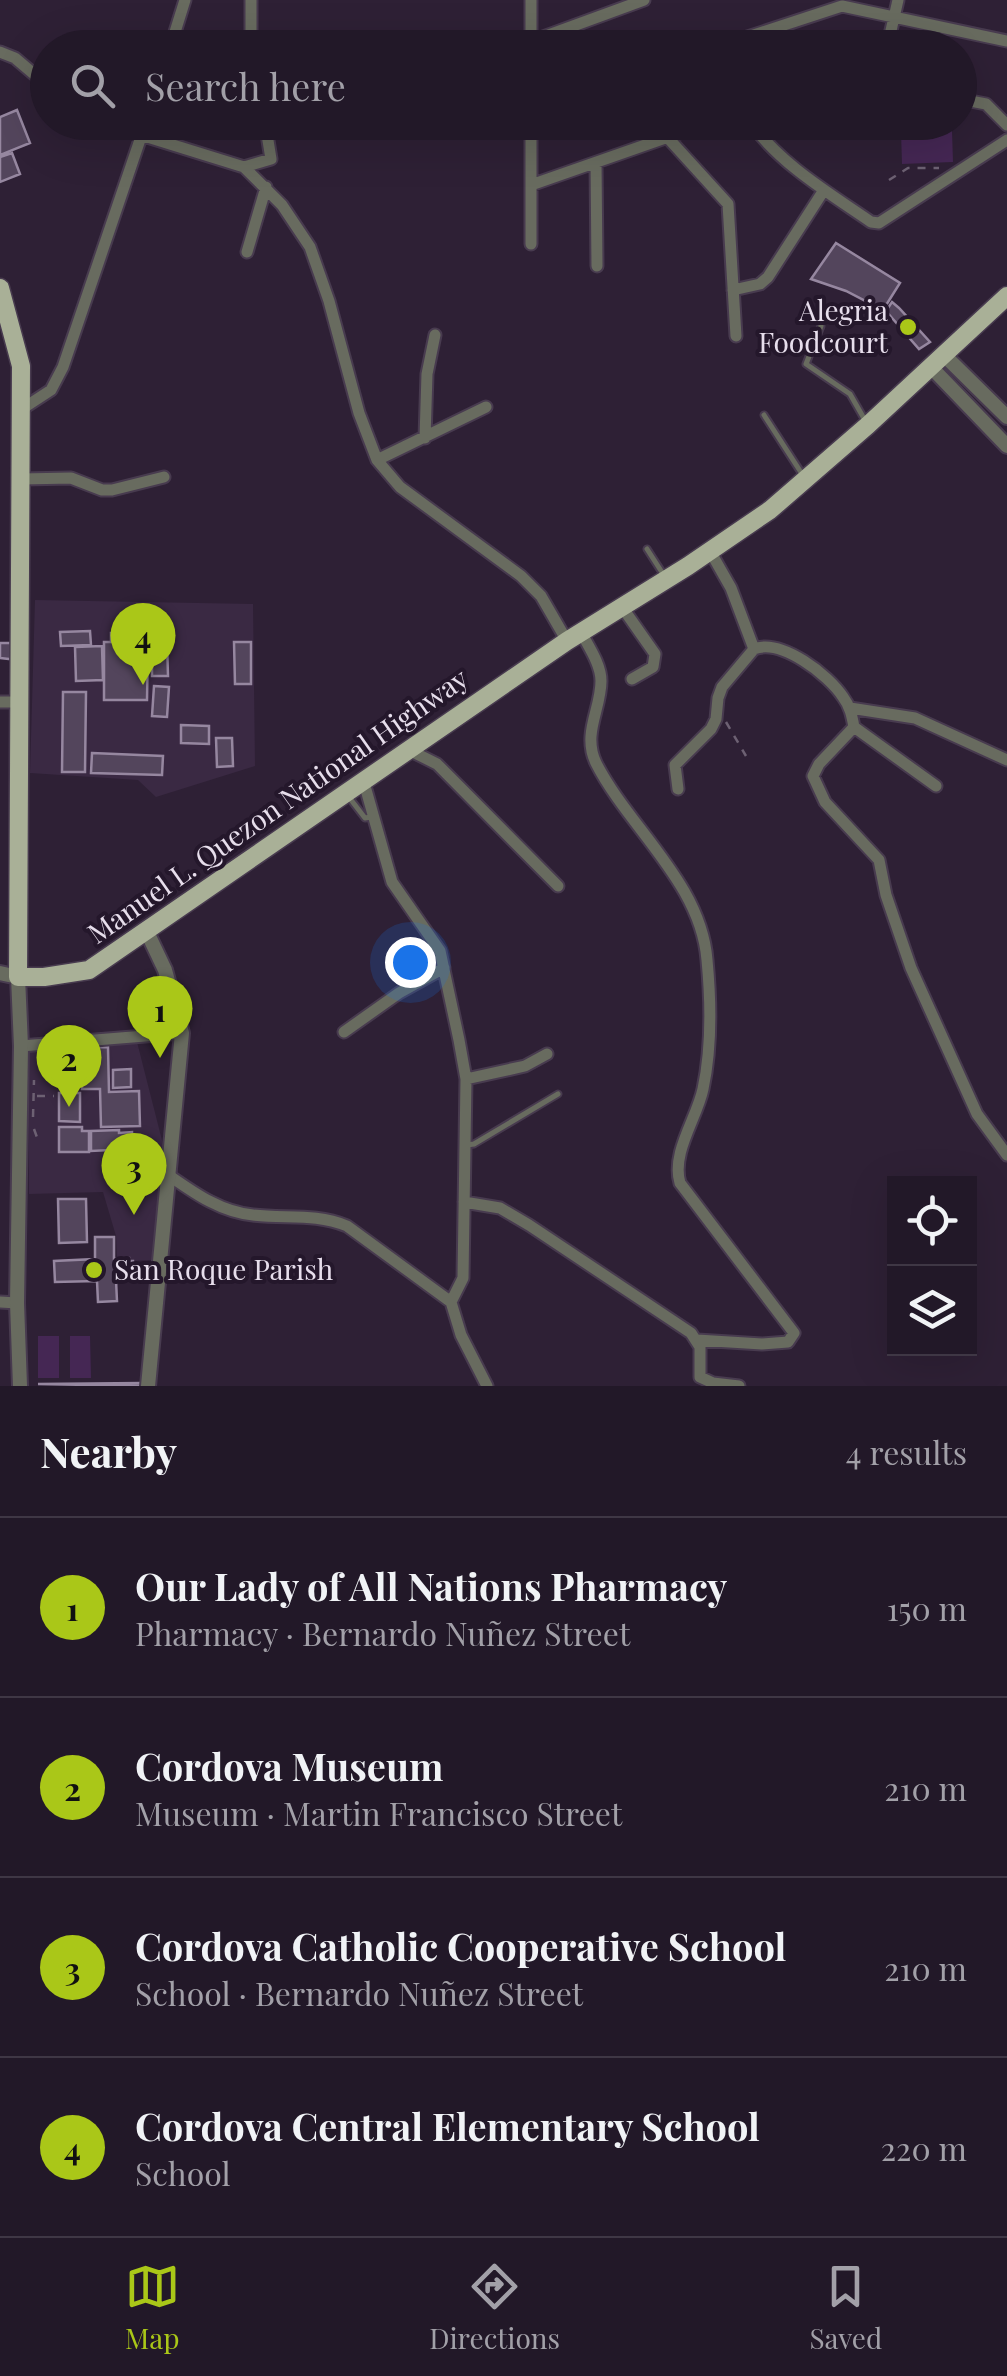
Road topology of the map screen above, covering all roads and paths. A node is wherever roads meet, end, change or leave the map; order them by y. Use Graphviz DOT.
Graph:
graph roads {
  1 [pos="185,0"];
  2 [pos="250,0"];
  3 [pos="531,0"];
  4 [pos="644,0"];
  5 [pos="898,0"];
  6 [pos="894,15"];
  7 [pos="176,30"];
  8 [pos="251,30"];
  9 [pos="531,30"];
  10 [pos="567,30"];
  11 [pos="769,30"];
  12 [pos="891,30"];
  13 [pos="962,30"];
  14 [pos="977,33"];
  15 [pos="1007,40"];
  16 [pos="0,52"];
  17 [pos="30,70"];
  18 [pos="977,102"];
  19 [pos="1007,125"];
  20 [pos="140,140"];
  21 [pos="176,140"];
  22 [pos="268,140"];
  23 [pos="531,140"];
  24 [pos="662,140"];
  25 [pos="670,140"];
  26 [pos="763,140"];
  27 [pos="1007,140"];
  28 [pos="596,163"];
  29 [pos="244,166"];
  30 [pos="948,178"];
  31 [pos="889,180"];
  32 [pos="531,185"];
  33 [pos="266,187"];
  34 [pos="824,190"];
  35 [pos="532,244"];
  36 [pos="248,252"];
  37 [pos="596,266"];
  38 [pos="0,288"];
  39 [pos="733,290"];
  40 [pos="1007,296"];
  41 [pos="821,326"];
  42 [pos="435,335"];
  43 [pos="736,336"];
  44 [pos="937,361"];
  45 [pos="486,406"];
  46 [pos="22,409"];
  47 [pos="764,415"];
  48 [pos="1007,417"];
  49 [pos="868,425"];
  50 [pos="425,438"];
  51 [pos="1007,446"];
  52 [pos="378,460"];
  53 [pos="164,476"];
  54 [pos="22,479"];
  55 [pos="806,479"];
  56 [pos="647,550"];
  57 [pos="710,551"];
  58 [pos="666,579"];
  59 [pos="622,606"];
  60 [pos="574,636"];
  61 [pos="754,649"];
  62 [pos="632,679"];
  63 [pos="0,702"];
  64 [pos="20,702"];
  65 [pos="850,708"];
  66 [pos="717,709"];
  67 [pos="854,728"];
  68 [pos="407,749"];
  69 [pos="746,756"];
  70 [pos="1007,760"];
  71 [pos="363,779"];
  72 [pos="936,786"];
  73 [pos="678,789"];
  74 [pos="345,792"];
  75 [pos="374,816"];
  76 [pos="558,886"];
  77 [pos="147,932"];
  78 [pos="444,968"];
  79 [pos="9,974"];
  80 [pos="344,1032"];
  81 [pos="182,1034"];
  82 [pos="21,1046"];
  83 [pos="547,1054"];
  84 [pos="466,1079"];
  85 [pos="558,1094"];
  86 [pos="20,1096"];
  87 [pos="54,1096"];
  88 [pos="464,1145"];
  89 [pos="1007,1154"];
  90 [pos="167,1174"];
  91 [pos="464,1202"];
  92 [pos="0,1302"];
  93 [pos="17,1302"];
  94 [pos="451,1302"];
  95 [pos="697,1340"];
  96 [pos="20,1386"];
  97 [pos="148,1386"];
  98 [pos="487,1386"];
  99 [pos="739,1386"];
  1 -- 7 [label="street"];
  2 -- 8 [label="street"];
  3 -- 9 [label="street"];
  4 -- 10 [label="street"];
  5 -- 6 [label="street"];
  6 -- 11 [label="street"];
  6 -- 12 [label="street"];
  6 -- 13 [label="street"];
  14 -- 15 [label="street"];
  16 -- 17 [label="street"];
  18 -- 19 [label="street"];
  20 -- 46 [label="street"];
  21 -- 29 [label="street"];
  22 -- 29 [label="street"];
  23 -- 32 [label="street"];
  24 -- 28 [label="street"];
  25 -- 39 [label="street"];
  26 -- 34 [label="street"];
  27 -- 30 [label="street"];
  28 -- 32 [label="street"];
  28 -- 37 [label="street"];
  29 -- 33 [label="street"];
  30 -- 31 [label="path"];
  30 -- 34 [label="street"];
  32 -- 35 [label="street"];
  33 -- 36 [label="street"];
  33 -- 52 [label="street"];
  34 -- 39 [label="street"];
  38 -- 46 [label="main road"];
  39 -- 43 [label="street"];
  40 -- 44 [label="main road, Manuel L. Quezon National Highway"];
  41 -- 49 [label="lane"];
  42 -- 50 [label="street"];
  44 -- 48 [label="street"];
  44 -- 49 [label="main road, Manuel L. Quezon National Highway"];
  44 -- 51 [label="street"];
  45 -- 50 [label="street"];
  46 -- 54 [label="main road"];
  47 -- 55 [label="lane"];
  49 -- 55 [label="main road, Manuel L. Quezon National Highway"];
  50 -- 52 [label="street"];
  52 -- 60 [label="street"];
  53 -- 54 [label="street"];
  54 -- 64 [label="main road"];
  55 -- 57 [label="main road, Manuel L. Quezon National Highway"];
  56 -- 58 [label="lane"];
  57 -- 58 [label="main road, Manuel L. Quezon National Highway"];
  57 -- 61 [label="street"];
  58 -- 59 [label="main road, Manuel L. Quezon National Highway"];
  59 -- 60 [label="main road, Manuel L. Quezon National Highway"];
  59 -- 62 [label="street"];
  60 -- 68 [label="main road, Manuel L. Quezon National Highway"];
  60 -- 95 [label="street"];
  61 -- 65 [label="street"];
  61 -- 66 [label="street"];
  63 -- 64 [label="street"];
  64 -- 79 [label="main road"];
  65 -- 67 [label="street"];
  65 -- 70 [label="street"];
  66 -- 69 [label="path"];
  66 -- 73 [label="street"];
  67 -- 72 [label="street"];
  67 -- 89 [label="street"];
  68 -- 71 [label="main road, Manuel L. Quezon National Highway"];
  68 -- 76 [label="street"];
  71 -- 74 [label="main road, Manuel L. Quezon National Highway"];
  71 -- 75 [label="street"];
  74 -- 75 [label="lane"];
  74 -- 77 [label="main road, Manuel L. Quezon National Highway"];
  75 -- 78 [label="street"];
  77 -- 79 [label="main road, Manuel L. Quezon National Highway"];
  77 -- 81 [label="street"];
  78 -- 80 [label="street"];
  78 -- 84 [label="street"];
  79 -- 82 [label="street"];
  81 -- 82 [label="street"];
  81 -- 90 [label="street"];
  82 -- 86 [label="street"];
  83 -- 84 [label="street"];
  84 -- 88 [label="street"];
  85 -- 88 [label="lane"];
  86 -- 87 [label="path"];
  86 -- 93 [label="street"];
  88 -- 91 [label="street"];
  90 -- 94 [label="street"];
  90 -- 97 [label="street"];
  91 -- 94 [label="street"];
  91 -- 95 [label="street"];
  92 -- 93 [label="street"];
  93 -- 96 [label="street"];
  94 -- 98 [label="street"];
  95 -- 99 [label="street"];
}
